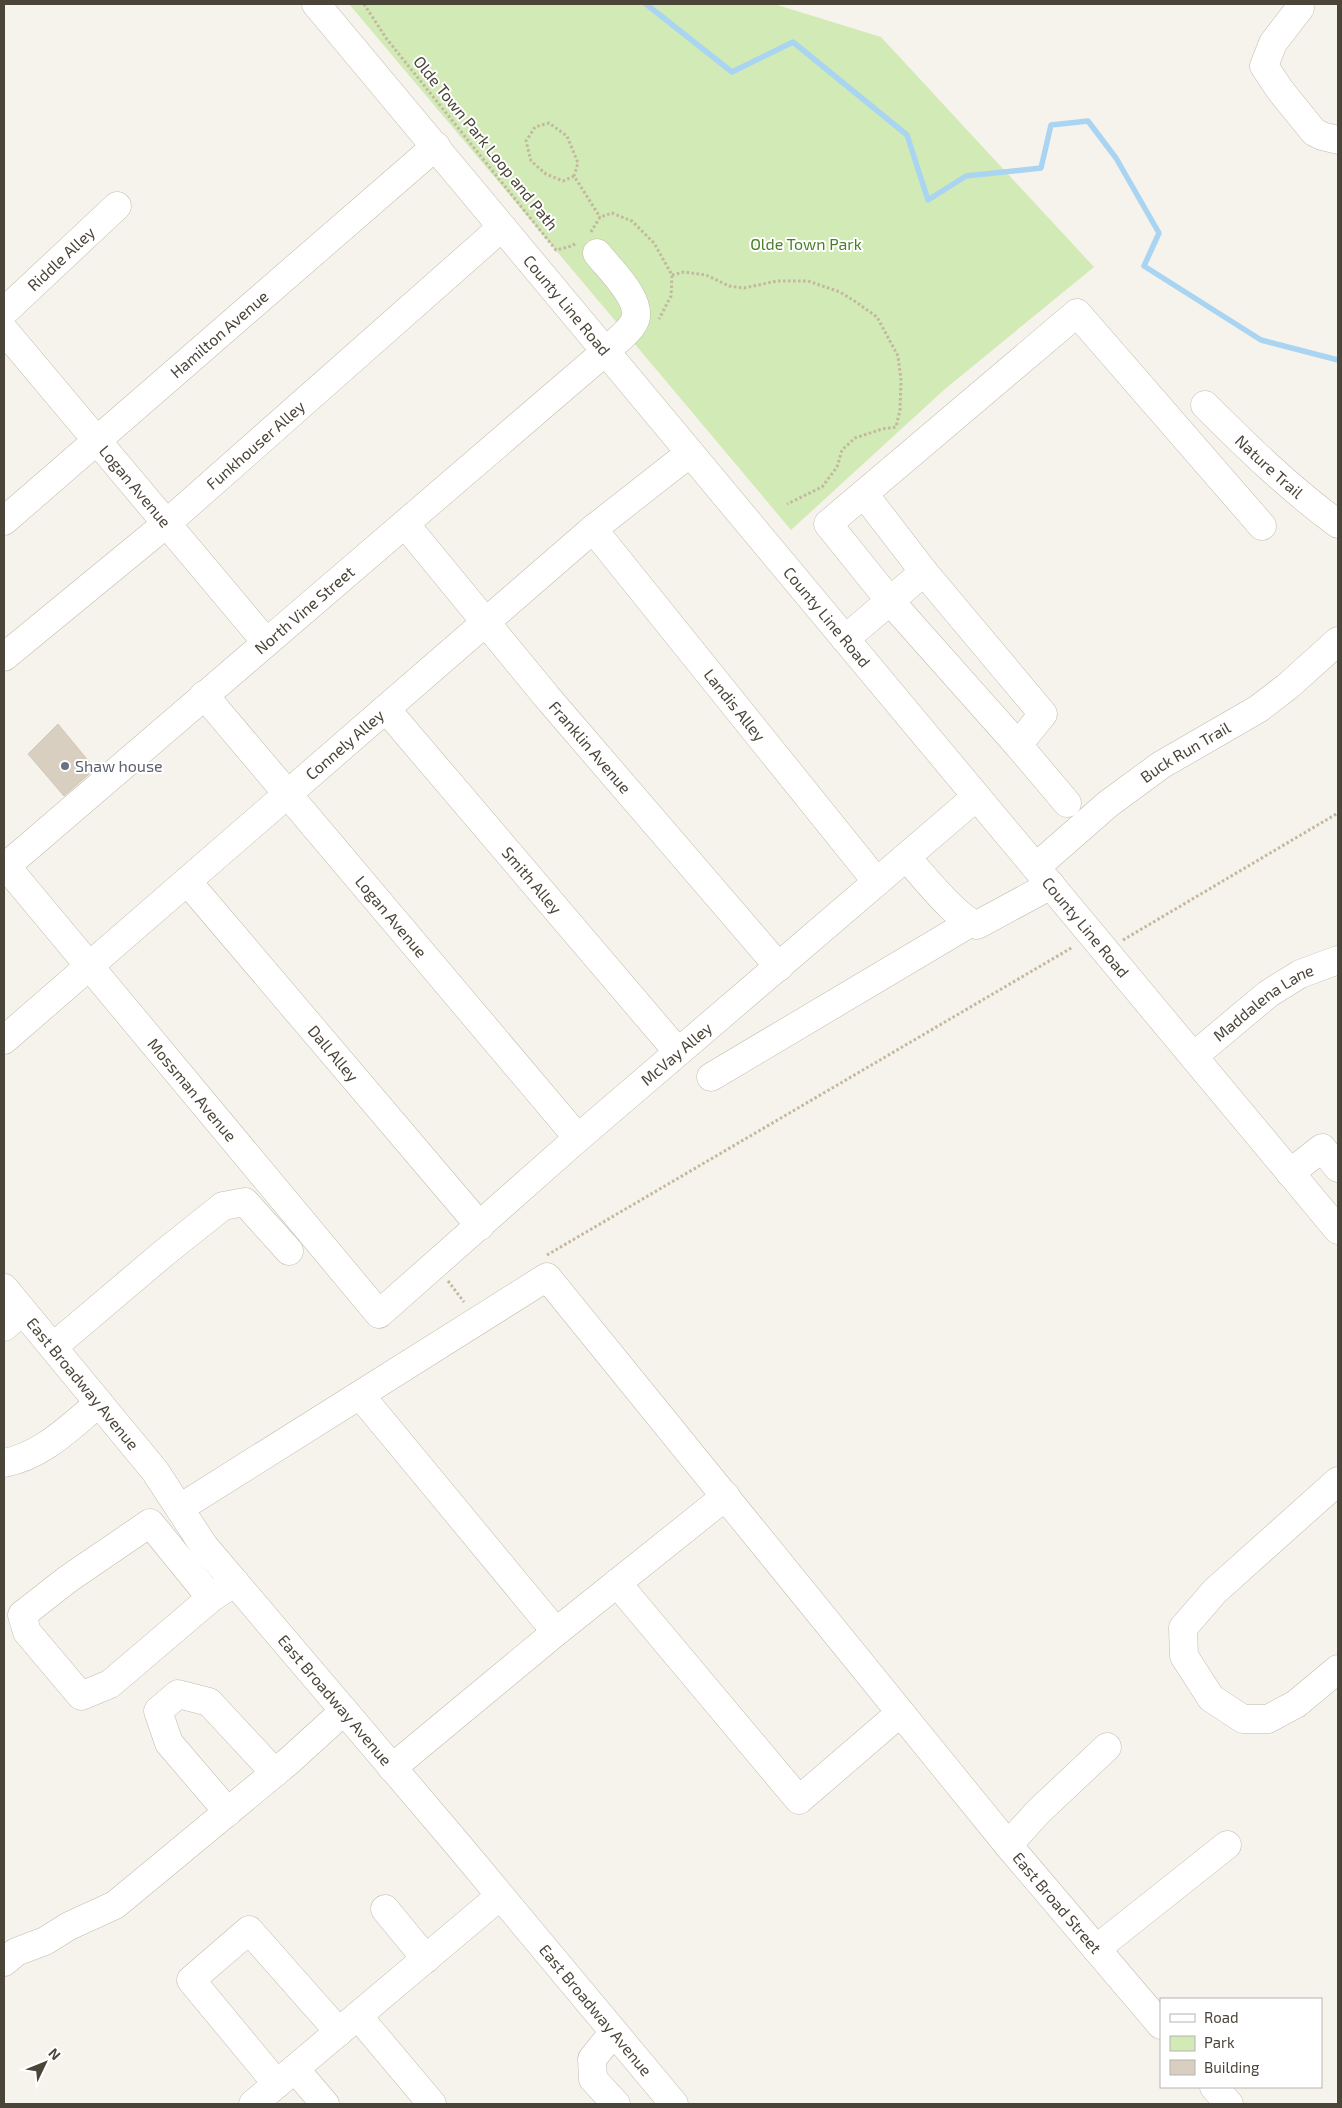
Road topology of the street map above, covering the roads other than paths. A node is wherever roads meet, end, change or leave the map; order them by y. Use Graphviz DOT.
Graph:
graph roads {
  1 [pos="316,4"];
  2 [pos="1300,8"];
  3 [pos="1330,138"];
  4 [pos="436,146"];
  5 [pos="1338,161"];
  6 [pos="117,206"];
  7 [pos="502,227"];
  8 [pos="588,243"];
  9 [pos="4,312"];
  10 [pos="4,330"];
  11 [pos="606,351"];
  12 [pos="1205,405"];
  13 [pos="98,441"];
  14 [pos="690,453"];
  15 [pos="864,494"];
  16 [pos="4,521"];
  17 [pos="166,524"];
  18 [pos="405,524"];
  19 [pos="1338,524"];
  20 [pos="1262,526"];
  21 [pos="593,529"];
  22 [pos="924,572"];
  23 [pos="890,601"];
  24 [pos="486,622"];
  25 [pos="845,639"];
  26 [pos="266,642"];
  27 [pos="1338,642"];
  28 [pos="4,657"];
  29 [pos="204,695"];
  30 [pos="386,709"];
  31 [pos="1018,745"];
  32 [pos="287,794"];
  33 [pos="976,797"];
  34 [pos="1067,803"];
  35 [pos="906,857"];
  36 [pos="5,867"];
  37 [pos="1043,876"];
  38 [pos="186,881"];
  39 [pos="877,882"];
  40 [pos="970,923"];
  41 [pos="1338,960"];
  42 [pos="89,966"];
  43 [pos="779,967"];
  44 [pos="4,1040"];
  45 [pos="678,1052"];
  46 [pos="1194,1056"];
  47 [pos="711,1077"];
  48 [pos="578,1138"];
  49 [pos="1333,1150"];
  50 [pos="1290,1173"];
  51 [pos="1334,1218"];
  52 [pos="480,1226"];
  53 [pos="289,1251"];
  54 [pos="4,1288"];
  55 [pos="378,1314"];
  56 [pos="13,1319"];
  57 [pos="53,1347"];
  58 [pos="360,1395"];
  59 [pos="98,1403"];
  60 [pos="4,1463"];
  61 [pos="1338,1481"];
  62 [pos="726,1496"];
  63 [pos="180,1508"];
  64 [pos="235,1582"];
  65 [pos="617,1583"];
  66 [pos="211,1598"];
  67 [pos="556,1632"];
  68 [pos="1338,1669"];
  69 [pos="344,1711"];
  70 [pos="900,1713"];
  71 [pos="1107,1747"];
  72 [pos="392,1768"];
  73 [pos="275,1773"];
  74 [pos="228,1812"];
  75 [pos="1008,1845"];
  76 [pos="1227,1845"];
  77 [pos="500,1896"];
  78 [pos="385,1909"];
  79 [pos="1096,1949"];
  80 [pos="426,1959"];
  81 [pos="4,1962"];
  82 [pos="349,2024"];
  83 [pos="1160,2024"];
  84 [pos="614,2032"];
  85 [pos="286,2077"];
  86 [pos="1215,2088"];
  87 [pos="253,2104"];
  88 [pos="325,2104"];
  89 [pos="432,2104"];
  90 [pos="616,2104"];
  91 [pos="674,2104"];
  92 [pos="1229,2104"];
  1 -- 4 [label="street, County Line Road"];
  2 -- 3 [label="street"];
  3 -- 5 [label="street"];
  4 -- 7 [label="street, County Line Road"];
  4 -- 13 [label="street, Hamilton Avenue"];
  6 -- 9 [label="street, Riddle Alley"];
  7 -- 11 [label="street, County Line Road"];
  7 -- 17 [label="street, Funkhouser Alley"];
  8 -- 11 [label="street, North Vine Street"];
  10 -- 13 [label="street, Logan Avenue"];
  11 -- 14 [label="street, County Line Road"];
  11 -- 18 [label="street, North Vine Street"];
  12 -- 19 [label="street, Nature Trail"];
  13 -- 16 [label="street, Hamilton Avenue"];
  13 -- 17 [label="street, Logan Avenue"];
  14 -- 21 [label="street, Connely Alley"];
  14 -- 25 [label="street, County Line Road"];
  15 -- 20 [label="street"];
  15 -- 22 [label="street"];
  15 -- 23 [label="street"];
  17 -- 26 [label="street, Logan Avenue"];
  17 -- 28 [label="street, Funkhouser Alley"];
  18 -- 24 [label="street, Franklin Avenue"];
  18 -- 26 [label="street, North Vine Street"];
  21 -- 24 [label="street, Connely Alley"];
  21 -- 39 [label="street, Landis Alley"];
  22 -- 23 [label="street"];
  22 -- 31 [label="street"];
  23 -- 25 [label="street"];
  23 -- 31 [label="street"];
  24 -- 30 [label="street, Connely Alley"];
  24 -- 43 [label="street, Franklin Avenue"];
  25 -- 33 [label="street, County Line Road"];
  26 -- 29 [label="street, North Vine Street"];
  27 -- 37 [label="street, Buck Run Trail"];
  29 -- 32 [label="street, Logan Avenue"];
  29 -- 36 [label="street, North Vine Street"];
  30 -- 32 [label="street, Connely Alley"];
  30 -- 45 [label="street, Smith Alley"];
  31 -- 34 [label="street"];
  32 -- 38 [label="street, Connely Alley"];
  32 -- 48 [label="street, Logan Avenue"];
  33 -- 35 [label="street, McVay Alley"];
  33 -- 37 [label="street, County Line Road"];
  35 -- 39 [label="street, McVay Alley"];
  35 -- 40 [label="street"];
  36 -- 42 [label="street, Mossman Avenue"];
  37 -- 40 [label="street, Buck Run Trail"];
  37 -- 46 [label="street, County Line Road"];
  38 -- 42 [label="street, Connely Alley"];
  38 -- 52 [label="street, Dall Alley"];
  39 -- 43 [label="street, McVay Alley"];
  40 -- 47 [label="street, Buck Run Trail"];
  41 -- 46 [label="street, Maddalena Lane"];
  42 -- 44 [label="street, Connely Alley"];
  42 -- 55 [label="street, Mossman Avenue"];
  43 -- 45 [label="street, McVay Alley"];
  45 -- 48 [label="street, McVay Alley"];
  46 -- 50 [label="street, County Line Road"];
  48 -- 52 [label="street, McVay Alley"];
  49 -- 50 [label="street"];
  50 -- 51 [label="street, County Line Road"];
  52 -- 55 [label="street, McVay Alley"];
  53 -- 57 [label="street"];
  54 -- 56 [label="street, East Broadway Avenue"];
  56 -- 57 [label="street, East Broadway Avenue"];
  57 -- 59 [label="street, East Broadway Avenue"];
  58 -- 62 [label="street, East Broad Street"];
  58 -- 63 [label="street"];
  58 -- 67 [label="street"];
  59 -- 60 [label="street"];
  59 -- 63 [label="street, East Broadway Avenue"];
  61 -- 68 [label="street"];
  62 -- 65 [label="street"];
  62 -- 70 [label="street, East Broad Street"];
  63 -- 64 [label="street, East Broadway Avenue"];
  64 -- 66 [label="street"];
  64 -- 69 [label="street, East Broadway Avenue"];
  65 -- 67 [label="street"];
  65 -- 70 [label="street"];
  66 -- 66 [label="street"];
  67 -- 72 [label="street"];
  69 -- 72 [label="street, East Broadway Avenue"];
  69 -- 73 [label="street"];
  70 -- 75 [label="street, East Broad Street"];
  71 -- 75 [label="street"];
  72 -- 77 [label="street, East Broadway Avenue"];
  73 -- 74 [label="street"];
  73 -- 74 [label="street"];
  74 -- 81 [label="street"];
  75 -- 79 [label="street, East Broad Street"];
  76 -- 79 [label="street"];
  77 -- 80 [label="street"];
  77 -- 84 [label="street, East Broadway Avenue"];
  78 -- 80 [label="street"];
  79 -- 83 [label="street, East Broad Street"];
  80 -- 82 [label="street"];
  82 -- 85 [label="street"];
  82 -- 85 [label="street"];
  82 -- 89 [label="street"];
  84 -- 90 [label="street"];
  84 -- 91 [label="street, East Broadway Avenue"];
  85 -- 87 [label="street"];
  85 -- 88 [label="street"];
  86 -- 92 [label="street"];
}
